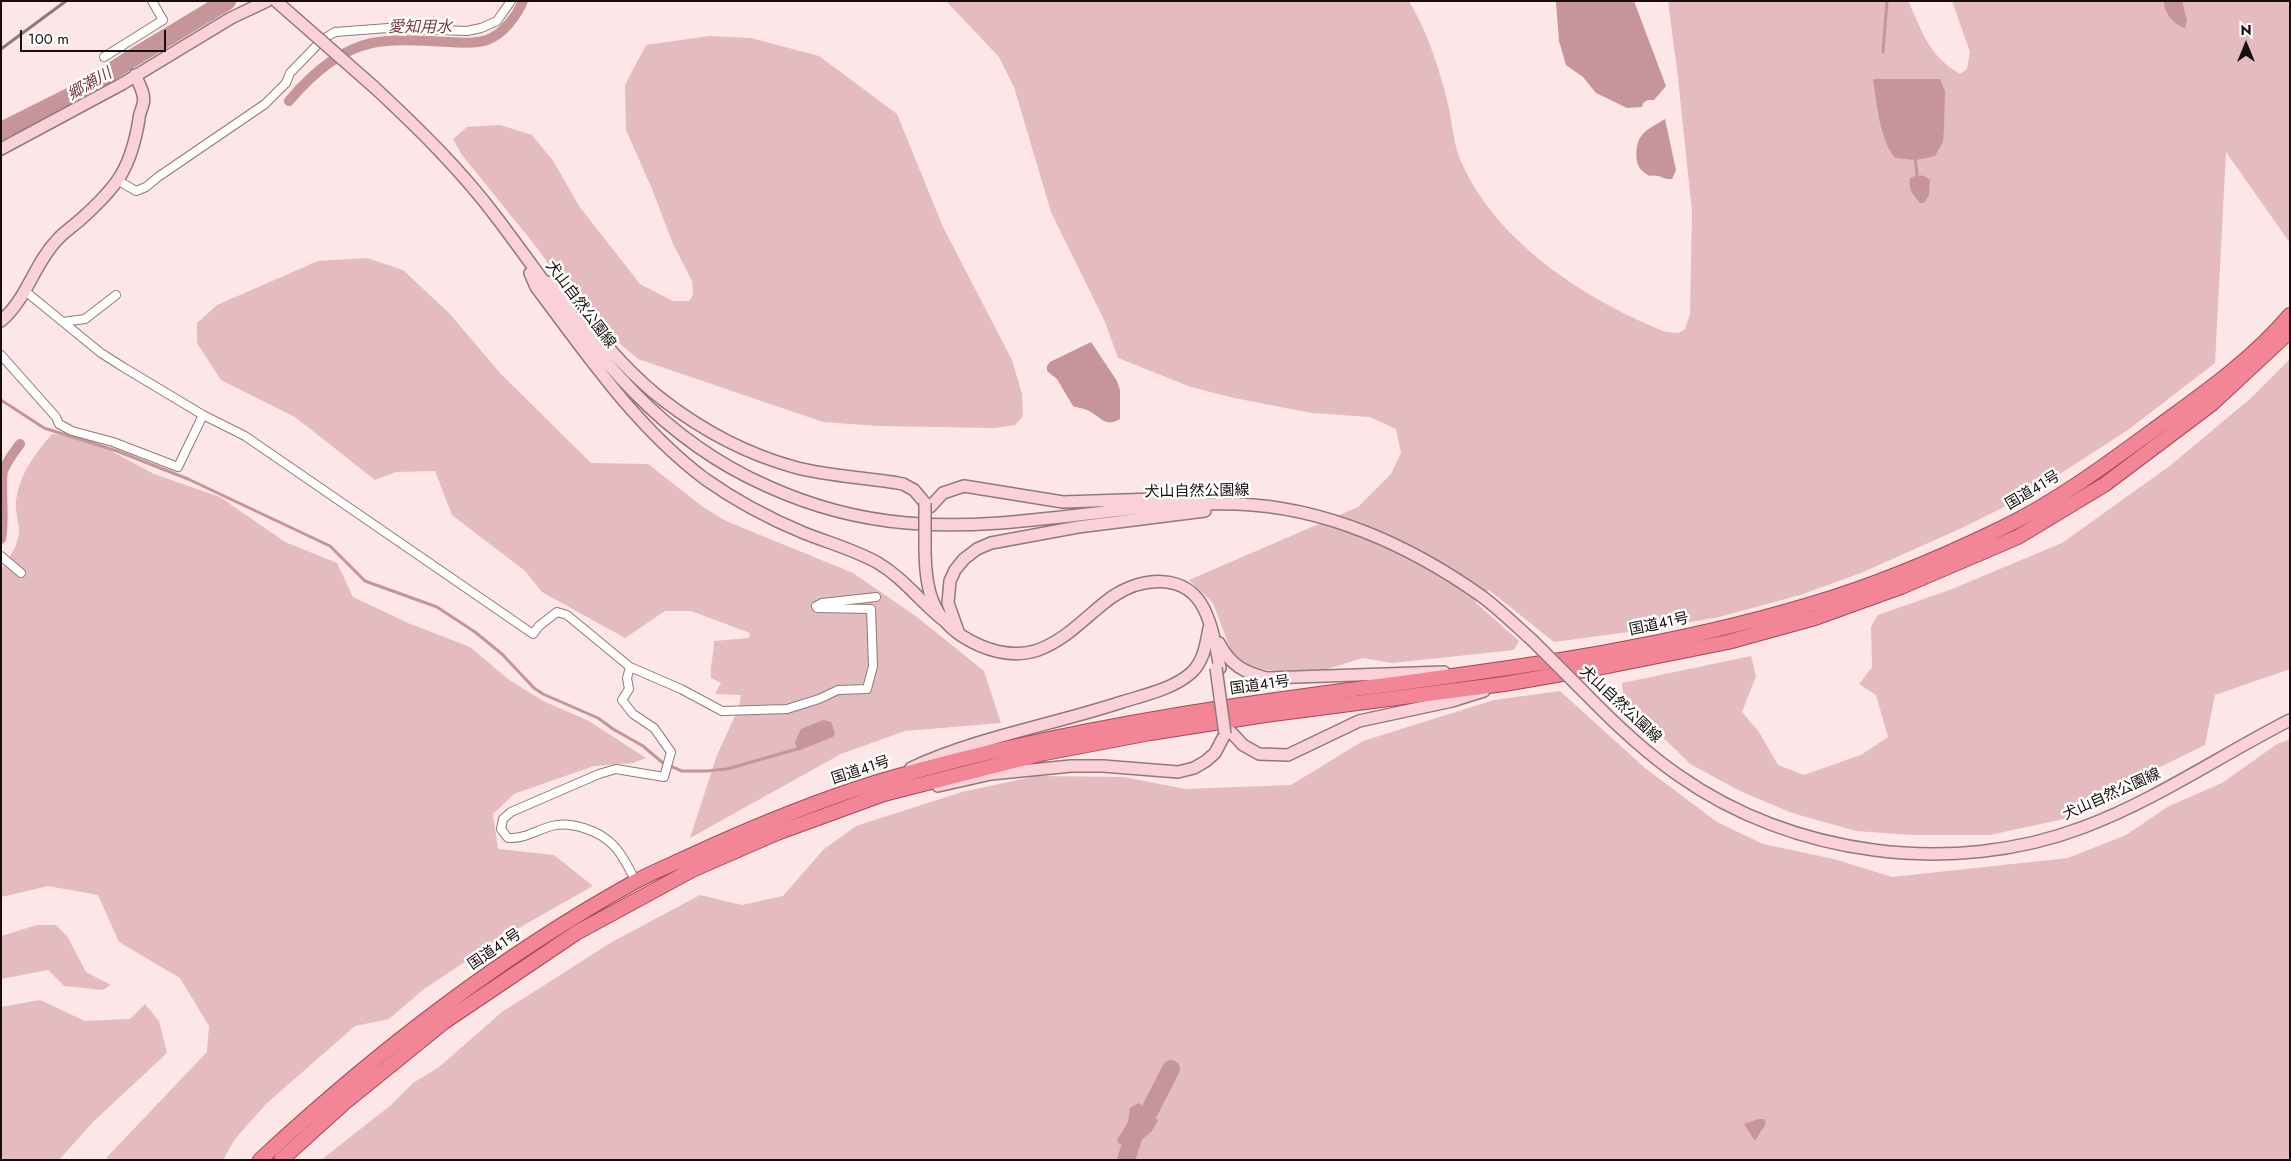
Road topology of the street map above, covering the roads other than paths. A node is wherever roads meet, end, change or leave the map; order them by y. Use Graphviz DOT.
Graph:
graph roads {
  1 [pos="152,1"];
  2 [pos="267,1"];
  3 [pos="276,1"];
  4 [pos="510,1"];
  5 [pos="104,57"];
  6 [pos="135,75"];
  7 [pos="1,149"];
  8 [pos="118,181"];
  9 [pos="518,248"];
  10 [pos="534,269"];
  11 [pos="25,291"];
  12 [pos="116,295"];
  13 [pos="2290,315"];
  14 [pos="1,321"];
  15 [pos="63,322"];
  16 [pos="2290,331"];
  17 [pos="2290,346"];
  18 [pos="1,355"];
  19 [pos="2213,403"];
  20 [pos="203,415"];
  21 [pos="1239,504"];
  22 [pos="928,505"];
  23 [pos="3,558"];
  24 [pos="21,572"];
  25 [pos="876,597"];
  26 [pos="946,622"];
  27 [pos="1210,624"];
  28 [pos="960,635"];
  29 [pos="630,667"];
  30 [pos="1486,672"];
  31 [pos="1504,684"];
  32 [pos="2290,720"];
  33 [pos="1227,732"];
  34 [pos="883,788"];
  35 [pos="636,881"];
  36 [pos="260,1160"];
  37 [pos="281,1160"];
  1 -- 5 [label="street"];
  2 -- 6 [label="main road"];
  3 -- 9 [label="main road, 犬山自然公園線, bridge"];
  4 -- 8 [label="street"];
  6 -- 7 [label="main road"];
  6 -- 8 [label="main road"];
  8 -- 11 [label="main road"];
  9 -- 10 [label="main road, 犬山自然公園線"];
  9 -- 26 [label="main road"];
  10 -- 21 [label="main road, 犬山自然公園線"];
  10 -- 22 [label="main road"];
  11 -- 14 [label="main road"];
  11 -- 15 [label="street"];
  12 -- 15 [label="street"];
  13 -- 30 [label="highway, 国道41号"];
  15 -- 20 [label="street"];
  16 -- 19 [label="highway, 国道41号"];
  17 -- 19 [label="highway"];
  18 -- 20 [label="street"];
  19 -- 31 [label="highway, 国道41号"];
  20 -- 29 [label="street"];
  21 -- 22 [label="main road"];
  21 -- 28 [label="main road"];
  21 -- 32 [label="main road, 犬山自然公園線, bridge"];
  22 -- 26 [label="main road, bridge"];
  23 -- 24 [label="street"];
  25 -- 29 [label="street"];
  26 -- 28 [label="main road"];
  27 -- 28 [label="main road"];
  27 -- 30 [label="main road"];
  27 -- 33 [label="main road"];
  27 -- 34 [label="main road"];
  29 -- 35 [label="street"];
  30 -- 34 [label="highway, 国道41号"];
  31 -- 33 [label="main road"];
  31 -- 34 [label="highway, 国道41号"];
  33 -- 34 [label="main road"];
  34 -- 35 [label="highway, 国道41号"];
  34 -- 37 [label="highway, 国道41号"];
  35 -- 36 [label="highway, 国道41号"];
}
